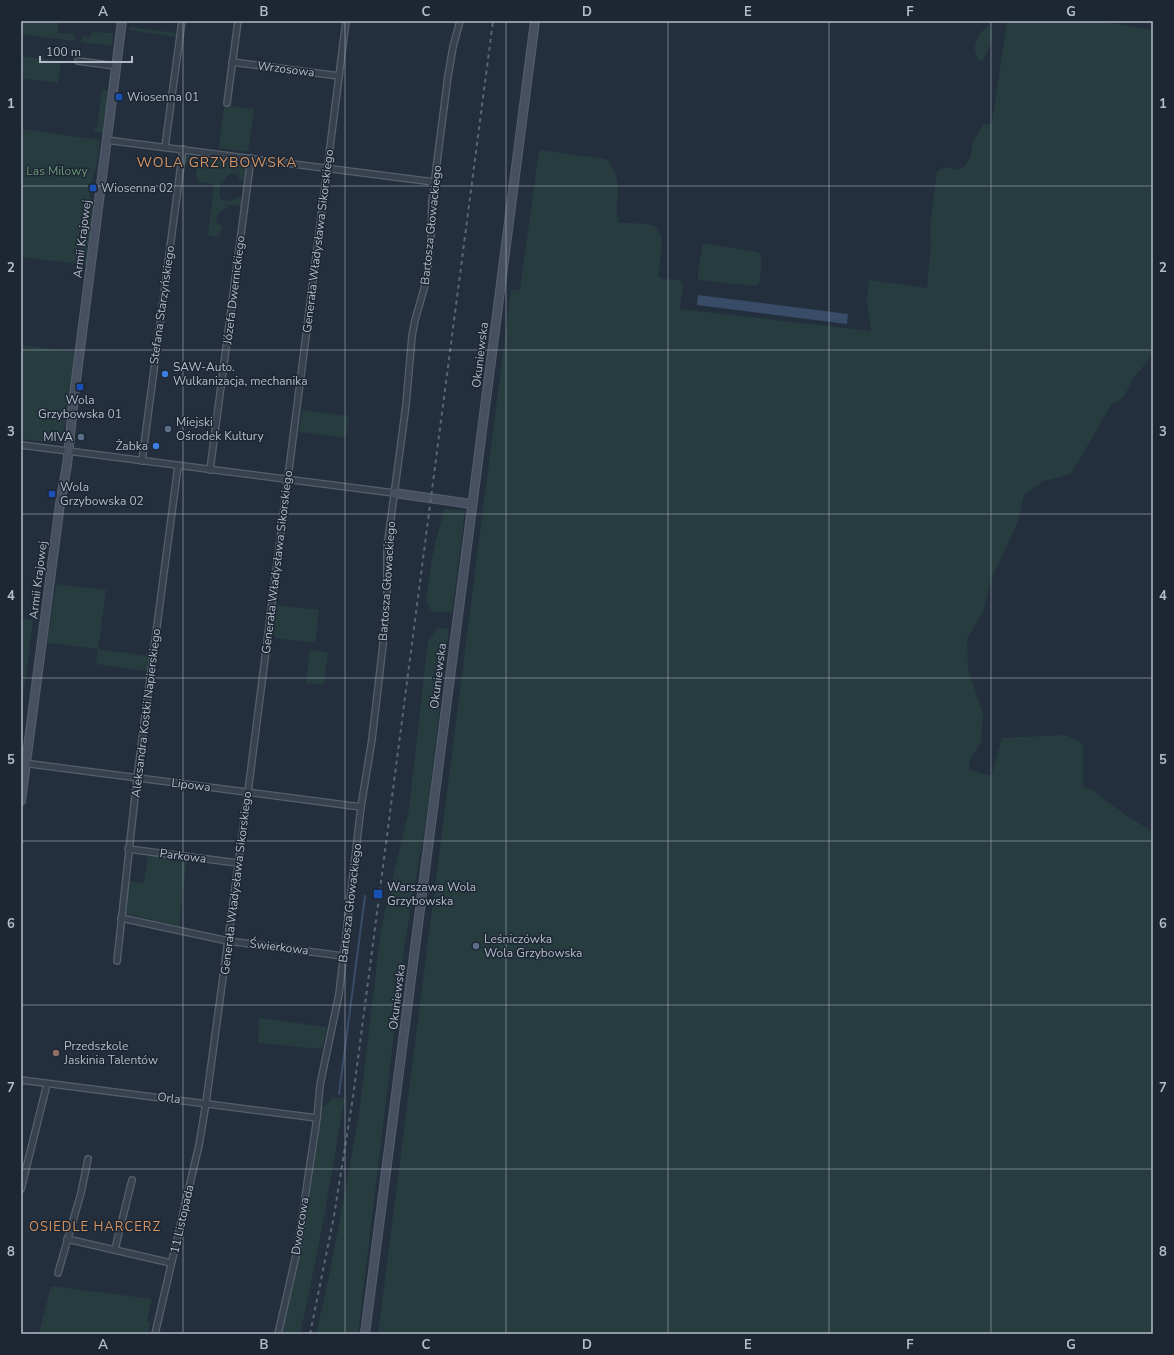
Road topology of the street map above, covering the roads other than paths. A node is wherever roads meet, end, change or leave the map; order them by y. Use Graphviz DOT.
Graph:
graph roads {
  1 [pos="122,21"];
  2 [pos="182,21"];
  3 [pos="238,21"];
  4 [pos="346,21"];
  5 [pos="460,21"];
  6 [pos="535,21"];
  7 [pos="78,60"];
  8 [pos="232,62"];
  9 [pos="116,66"];
  10 [pos="339,76"];
  11 [pos="227,103"];
  12 [pos="106,140"];
  13 [pos="165,147"];
  14 [pos="183,149"];
  15 [pos="251,158"];
  16 [pos="328,169"];
  17 [pos="434,182"];
  18 [pos="21,445"];
  19 [pos="66,451"];
  20 [pos="142,461"];
  21 [pos="178,466"];
  22 [pos="210,470"];
  23 [pos="287,480"];
  24 [pos="394,493"];
  25 [pos="472,504"];
  26 [pos="23,762"];
  27 [pos="137,778"];
  28 [pos="248,792"];
  29 [pos="21,800"];
  30 [pos="361,806"];
  31 [pos="128,849"];
  32 [pos="238,863"];
  33 [pos="122,918"];
  34 [pos="228,941"];
  35 [pos="343,956"];
  36 [pos="117,961"];
  37 [pos="21,1080"];
  38 [pos="47,1084"];
  39 [pos="206,1103"];
  40 [pos="318,1118"];
  41 [pos="88,1159"];
  42 [pos="132,1180"];
  43 [pos="21,1189"];
  44 [pos="67,1239"];
  45 [pos="115,1249"];
  46 [pos="171,1262"];
  47 [pos="58,1273"];
  48 [pos="155,1334"];
  49 [pos="278,1334"];
  50 [pos="366,1334"];
  1 -- 9 [label="main road, Armii Krajowej"];
  2 -- 13 [label="street"];
  3 -- 8 [label="street"];
  4 -- 10 [label="street, Generała Władysława Sikorskiego"];
  5 -- 17 [label="street, Bartosza Głowackiego"];
  6 -- 25 [label="main road, Okuniewska"];
  7 -- 9 [label="street"];
  8 -- 10 [label="street, Wrzosowa"];
  8 -- 11 [label="street"];
  9 -- 12 [label="main road, Armii Krajowej"];
  10 -- 16 [label="street, Generała Władysława Sikorskiego"];
  12 -- 13 [label="street"];
  12 -- 19 [label="main road, Armii Krajowej"];
  13 -- 14 [label="street"];
  14 -- 15 [label="street"];
  14 -- 20 [label="street, Stefana Starzyńskiego"];
  15 -- 16 [label="street"];
  15 -- 22 [label="street, Józefa Dwernickiego"];
  16 -- 17 [label="street"];
  16 -- 23 [label="street, Generała Władysława Sikorskiego"];
  17 -- 24 [label="street, Bartosza Głowackiego"];
  18 -- 19 [label="street"];
  19 -- 20 [label="street"];
  19 -- 26 [label="main road, Armii Krajowej"];
  20 -- 21 [label="street"];
  21 -- 22 [label="street"];
  21 -- 27 [label="street, Aleksandra Kostki Napierskiego"];
  22 -- 23 [label="street"];
  23 -- 24 [label="street"];
  23 -- 28 [label="street, Generała Władysława Sikorskiego"];
  24 -- 25 [label="main road"];
  24 -- 30 [label="street, Bartosza Głowackiego"];
  25 -- 50 [label="main road, Okuniewska"];
  26 -- 27 [label="street, Lipowa"];
  26 -- 29 [label="main road, Armii Krajowej"];
  27 -- 28 [label="street, Lipowa"];
  27 -- 31 [label="street, Aleksandra Kostki Napierskiego"];
  28 -- 30 [label="street, Lipowa"];
  28 -- 32 [label="street, Generała Władysława Sikorskiego"];
  30 -- 35 [label="street, Bartosza Głowackiego"];
  31 -- 32 [label="street, Parkowa"];
  31 -- 33 [label="street, Aleksandra Kostki Napierskiego"];
  32 -- 34 [label="street, Generała Władysława Sikorskiego"];
  33 -- 34 [label="street, Świerkowa"];
  33 -- 36 [label="street, Aleksandra Kostki Napierskiego"];
  34 -- 35 [label="street, Świerkowa"];
  34 -- 39 [label="street, Generała Władysława Sikorskiego"];
  35 -- 40 [label="street, Bartosza Głowackiego"];
  37 -- 38 [label="street, Orla"];
  38 -- 39 [label="street, Orla"];
  38 -- 43 [label="street"];
  39 -- 40 [label="street, Orla"];
  39 -- 46 [label="street, 11 Listopada"];
  40 -- 49 [label="street, Dworcowa"];
  41 -- 44 [label="street"];
  42 -- 45 [label="street"];
  44 -- 45 [label="street"];
  44 -- 47 [label="street"];
  45 -- 46 [label="street"];
  46 -- 48 [label="street, 11 Listopada"];
}
